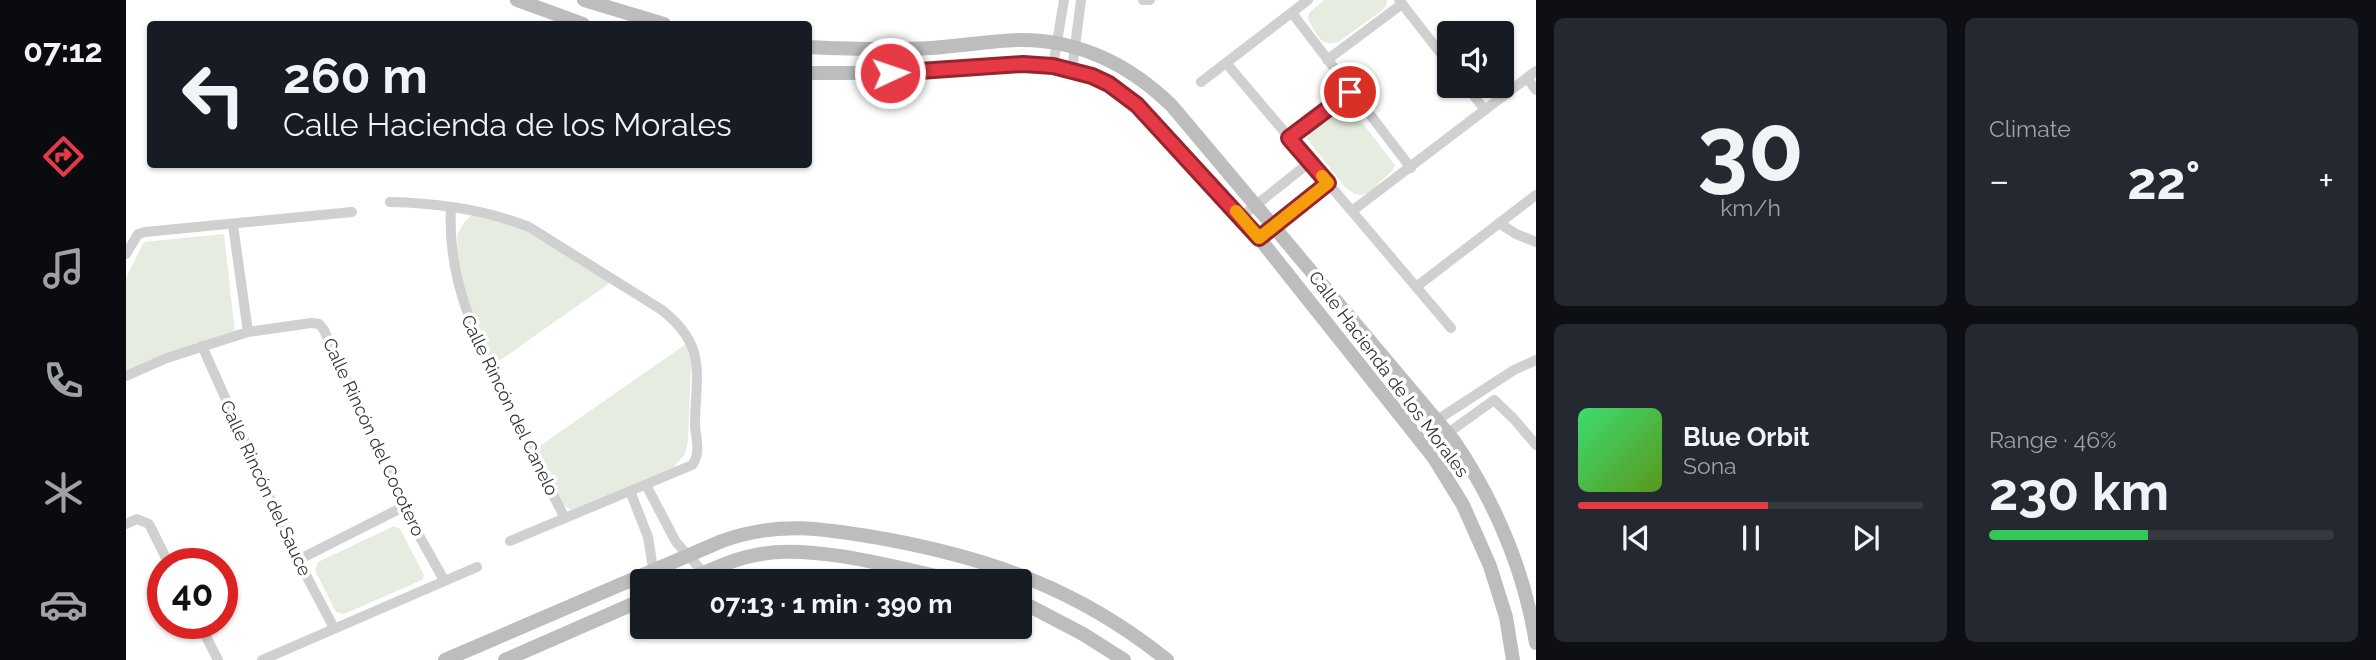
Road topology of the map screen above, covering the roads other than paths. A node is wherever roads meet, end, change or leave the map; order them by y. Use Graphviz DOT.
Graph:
graph roads {
  1 [pos="517,0"];
  2 [pos="584,0"];
  3 [pos="1064,0"];
  4 [pos="1082,0"];
  5 [pos="1143,0"];
  6 [pos="1150,0"];
  7 [pos="1308,0"];
  8 [pos="1400,2"];
  9 [pos="1292,13"];
  10 [pos="575,21"];
  11 [pos="654,21"];
  12 [pos="1057,44"];
  13 [pos="812,47"];
  14 [pos="1075,48"];
  15 [pos="1437,49"];
  16 [pos="888,50"];
  17 [pos="1327,60"];
  18 [pos="1226,63"];
  19 [pos="1053,66"];
  20 [pos="1072,69"];
  21 [pos="812,73"];
  22 [pos="890,73"];
  23 [pos="1532,74"];
  24 [pos="1201,82"];
  25 [pos="1536,90"];
  26 [pos="1350,92"];
  27 [pos="1476,98"];
  28 [pos="1485,110"];
  29 [pos="1289,138"];
  30 [pos="1310,162"];
  31 [pos="1411,168"];
  32 [pos="1328,183"];
  33 [pos="1536,195"];
  34 [pos="390,202"];
  35 [pos="1256,205"];
  36 [pos="451,206"];
  37 [pos="1352,211"];
  38 [pos="352,212"];
  39 [pos="1241,217"];
  40 [pos="1499,223"];
  41 [pos="233,225"];
  42 [pos="1273,226"];
  43 [pos="1259,238"];
  44 [pos="1536,242"];
  45 [pos="126,254"];
  46 [pos="1416,287"];
  47 [pos="1451,328"];
  48 [pos="248,331"];
  49 [pos="202,346"];
  50 [pos="1536,360"];
  51 [pos="126,376"];
  52 [pos="1437,420"];
  53 [pos="1448,433"];
  54 [pos="1536,445"];
  55 [pos="646,485"];
  56 [pos="630,491"];
  57 [pos="403,507"];
  58 [pos="565,518"];
  59 [pos="126,524"];
  60 [pos="667,527"];
  61 [pos="648,537"];
  62 [pos="510,541"];
  63 [pos="161,548"];
  64 [pos="688,556"];
  65 [pos="298,560"];
  66 [pos="477,567"];
  67 [pos="654,569"];
  68 [pos="665,569"];
  69 [pos="700,569"];
  70 [pos="714,569"];
  71 [pos="898,569"];
  72 [pos="444,580"];
  73 [pos="630,585"];
  74 [pos="630,605"];
  75 [pos="1032,607"];
  76 [pos="334,628"];
  77 [pos="208,639"];
  78 [pos="1536,643"];
  79 [pos="218,660"];
  80 [pos="262,660"];
  81 [pos="446,660"];
  82 [pos="505,660"];
  83 [pos="1124,660"];
  84 [pos="1167,660"];
  85 [pos="1513,660"];
  1 -- 10 [label="street"];
  2 -- 11 [label="street"];
  3 -- 12 [label="street"];
  4 -- 14 [label="street"];
  5 -- 6 [label="street"];
  7 -- 9 [label="street"];
  8 -- 15 [label="street"];
  8 -- 17 [label="street"];
  9 -- 17 [label="street"];
  9 -- 18 [label="street"];
  12 -- 14 [label="street, Calle Hacienda de los Morales"];
  12 -- 16 [label="street, Calle Hacienda de los Morales"];
  12 -- 19 [label="street"];
  13 -- 16 [label="street, Calle Hacienda de los Morales"];
  14 -- 20 [label="street"];
  14 -- 35 [label="street, Calle Hacienda de los Morales"];
  16 -- 22 [label="street"];
  17 -- 26 [label="street"];
  18 -- 24 [label="street"];
  18 -- 29 [label="street"];
  19 -- 20 [label="street, Calle Hacienda de los Morales"];
  19 -- 22 [label="street, Calle Hacienda de los Morales"];
  20 -- 39 [label="street, Calle Hacienda de los Morales"];
  21 -- 22 [label="street, Calle Hacienda de los Morales"];
  23 -- 25 [label="street"];
  23 -- 28 [label="street"];
  26 -- 29 [label="street"];
  26 -- 31 [label="street"];
  27 -- 28 [label="street"];
  28 -- 31 [label="street"];
  29 -- 30 [label="street"];
  30 -- 32 [label="street"];
  30 -- 35 [label="street"];
  31 -- 37 [label="street"];
  32 -- 37 [label="street"];
  32 -- 42 [label="street"];
  33 -- 40 [label="street"];
  34 -- 36 [label="street"];
  35 -- 39 [label="street"];
  35 -- 42 [label="street, Calle Hacienda de los Morales"];
  36 -- 55 [label="street"];
  36 -- 58 [label="street, Calle Rincón del Canelo"];
  37 -- 46 [label="street"];
  38 -- 41 [label="street"];
  39 -- 43 [label="street, Calle Hacienda de los Morales"];
  40 -- 44 [label="street"];
  40 -- 46 [label="street"];
  41 -- 45 [label="street"];
  41 -- 48 [label="street"];
  42 -- 43 [label="street"];
  42 -- 52 [label="street, Calle Hacienda de los Morales"];
  43 -- 85 [label="street, Calle Hacienda de los Morales"];
  46 -- 47 [label="street"];
  48 -- 49 [label="street, Calle Rincón del Cocotero"];
  48 -- 57 [label="street, Calle Rincón del Cocotero"];
  49 -- 51 [label="street, Calle Rincón del Cocotero"];
  49 -- 65 [label="street, Calle Rincón del Sauce"];
  50 -- 52 [label="street"];
  52 -- 53 [label="street, Calle Hacienda de los Morales"];
  53 -- 54 [label="street"];
  53 -- 78 [label="street, Calle Hacienda de los Morales"];
  55 -- 56 [label="street"];
  55 -- 60 [label="street"];
  56 -- 58 [label="street"];
  56 -- 61 [label="street"];
  57 -- 65 [label="street"];
  57 -- 72 [label="street, Calle Rincón del Cocotero"];
  58 -- 62 [label="street"];
  59 -- 63 [label="street"];
  60 -- 61 [label="street"];
  60 -- 64 [label="street"];
  61 -- 67 [label="street"];
  64 -- 68 [label="street"];
  64 -- 69 [label="street"];
  64 -- 84 [label="street"];
  65 -- 76 [label="street, Calle Rincón del Sauce"];
  66 -- 72 [label="street"];
  70 -- 71 [label="street"];
  72 -- 76 [label="street"];
  73 -- 81 [label="street"];
  74 -- 82 [label="street"];
  75 -- 83 [label="street"];
  76 -- 80 [label="street"];
  77 -- 79 [label="street"];
}
